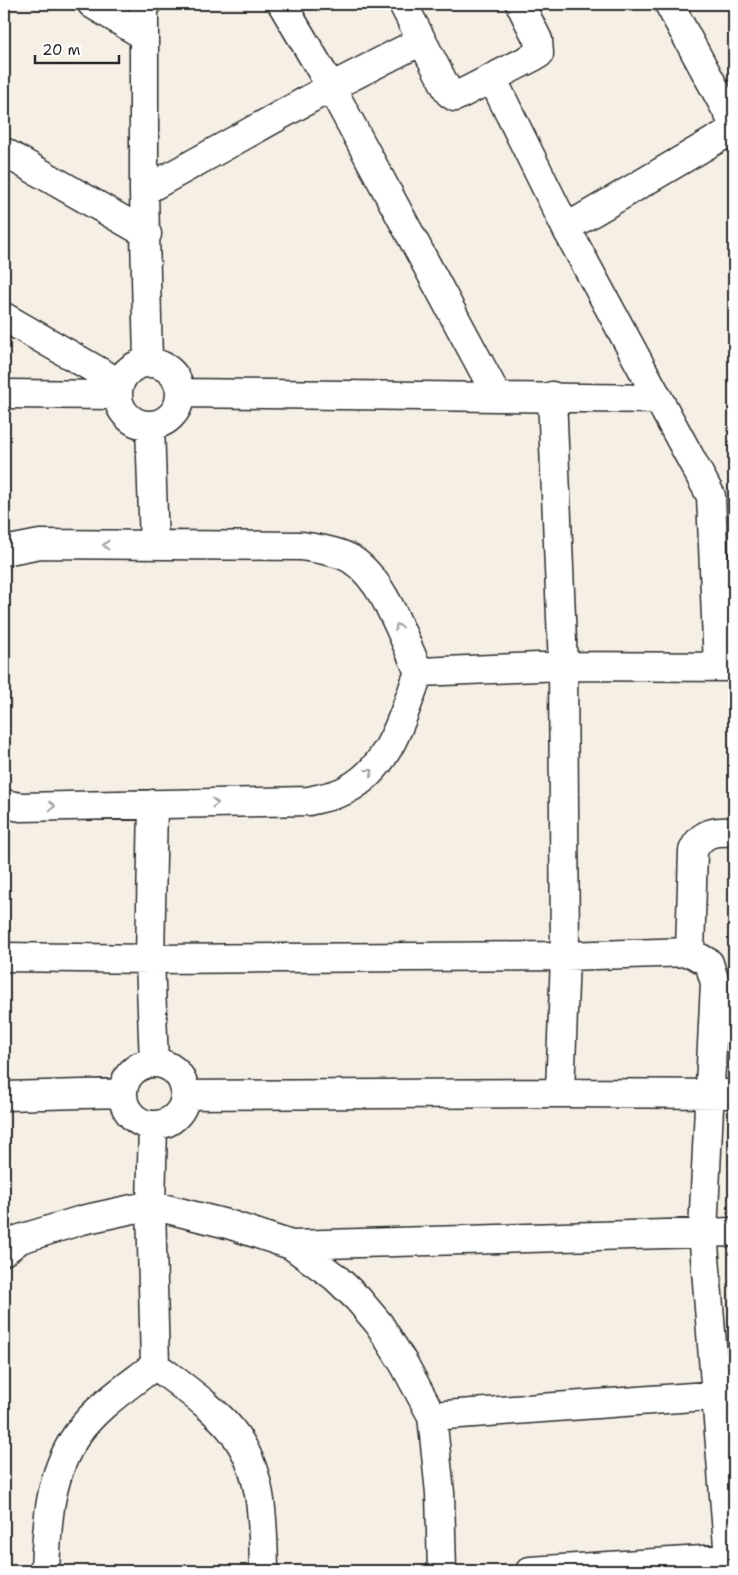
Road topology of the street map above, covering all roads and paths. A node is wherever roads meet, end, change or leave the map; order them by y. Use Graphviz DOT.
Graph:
graph roads {
  1 [pos="92,4"];
  2 [pos="144,4"];
  3 [pos="282,4"];
  4 [pos="403,4"];
  5 [pos="520,4"];
  6 [pos="669,4"];
  7 [pos="143,35"];
  8 [pos="421,41"];
  9 [pos="492,80"];
  10 [pos="331,87"];
  11 [pos="734,124"];
  12 [pos="734,129"];
  13 [pos="4,152"];
  14 [pos="144,191"];
  15 [pos="566,228"];
  16 [pos="146,234"];
  17 [pos="4,317"];
  18 [pos="148,362"];
  19 [pos="118,389"];
  20 [pos="181,393"];
  21 [pos="4,394"];
  22 [pos="497,396"];
  23 [pos="552,396"];
  24 [pos="658,399"];
  25 [pos="150,426"];
  26 [pos="723,496"];
  27 [pos="154,546"];
  28 [pos="4,551"];
  29 [pos="563,666"];
  30 [pos="726,666"];
  31 [pos="419,672"];
  32 [pos="4,804"];
  33 [pos="153,804"];
  34 [pos="734,832"];
  35 [pos="690,952"];
  36 [pos="565,956"];
  37 [pos="4,958"];
  38 [pos="150,959"];
  39 [pos="154,1063"];
  40 [pos="560,1092"];
  41 [pos="122,1093"];
  42 [pos="185,1095"];
  43 [pos="723,1095"];
  44 [pos="4,1096"];
  45 [pos="153,1125"];
  46 [pos="151,1205"];
  47 [pos="703,1232"];
  48 [pos="734,1232"];
  49 [pos="9,1243"];
  50 [pos="291,1245"];
  51 [pos="155,1365"];
  52 [pos="726,1395"];
  53 [pos="432,1416"];
  54 [pos="731,1562"];
  55 [pos="45,1571"];
  56 [pos="264,1571"];
  57 [pos="442,1571"];
  58 [pos="530,1571"];
  1 -- 7 [label="street"];
  2 -- 7 [label="street"];
  3 -- 10 [label="street"];
  4 -- 8 [label="street"];
  5 -- 9 [label="street"];
  6 -- 11 [label="street"];
  7 -- 14 [label="street"];
  8 -- 9 [label="street"];
  8 -- 10 [label="street"];
  9 -- 15 [label="street"];
  10 -- 14 [label="street"];
  10 -- 22 [label="street"];
  12 -- 15 [label="street"];
  13 -- 16 [label="street"];
  14 -- 16 [label="street"];
  15 -- 24 [label="street"];
  16 -- 18 [label="street"];
  17 -- 19 [label="street"];
  18 -- 19 [label="street"];
  18 -- 20 [label="street"];
  19 -- 21 [label="street"];
  19 -- 25 [label="street"];
  20 -- 22 [label="street"];
  20 -- 25 [label="street"];
  22 -- 23 [label="street"];
  23 -- 24 [label="street"];
  23 -- 29 [label="street"];
  24 -- 26 [label="street"];
  25 -- 27 [label="street"];
  26 -- 30 [label="street"];
  27 -- 28 [label="street, one-way"];
  31 -- 27 [label="street, one-way"];
  29 -- 30 [label="street"];
  29 -- 31 [label="street"];
  29 -- 36 [label="street"];
  33 -- 31 [label="street, one-way"];
  32 -- 33 [label="street, one-way"];
  33 -- 38 [label="street"];
  34 -- 35 [label="street"];
  35 -- 36 [label="street"];
  35 -- 43 [label="street"];
  36 -- 38 [label="street"];
  36 -- 40 [label="street"];
  37 -- 38 [label="street"];
  38 -- 39 [label="street"];
  39 -- 41 [label="street"];
  39 -- 42 [label="street"];
  40 -- 42 [label="street"];
  40 -- 43 [label="street"];
  41 -- 44 [label="street"];
  41 -- 45 [label="street"];
  42 -- 45 [label="street"];
  43 -- 47 [label="street"];
  45 -- 46 [label="street"];
  46 -- 49 [label="street"];
  46 -- 50 [label="street"];
  46 -- 51 [label="street"];
  47 -- 48 [label="street"];
  47 -- 50 [label="street"];
  47 -- 52 [label="street"];
  50 -- 53 [label="street"];
  51 -- 55 [label="street"];
  51 -- 56 [label="street"];
  52 -- 53 [label="street"];
  52 -- 54 [label="street"];
  53 -- 57 [label="street"];
  54 -- 58 [label="street"];
}
